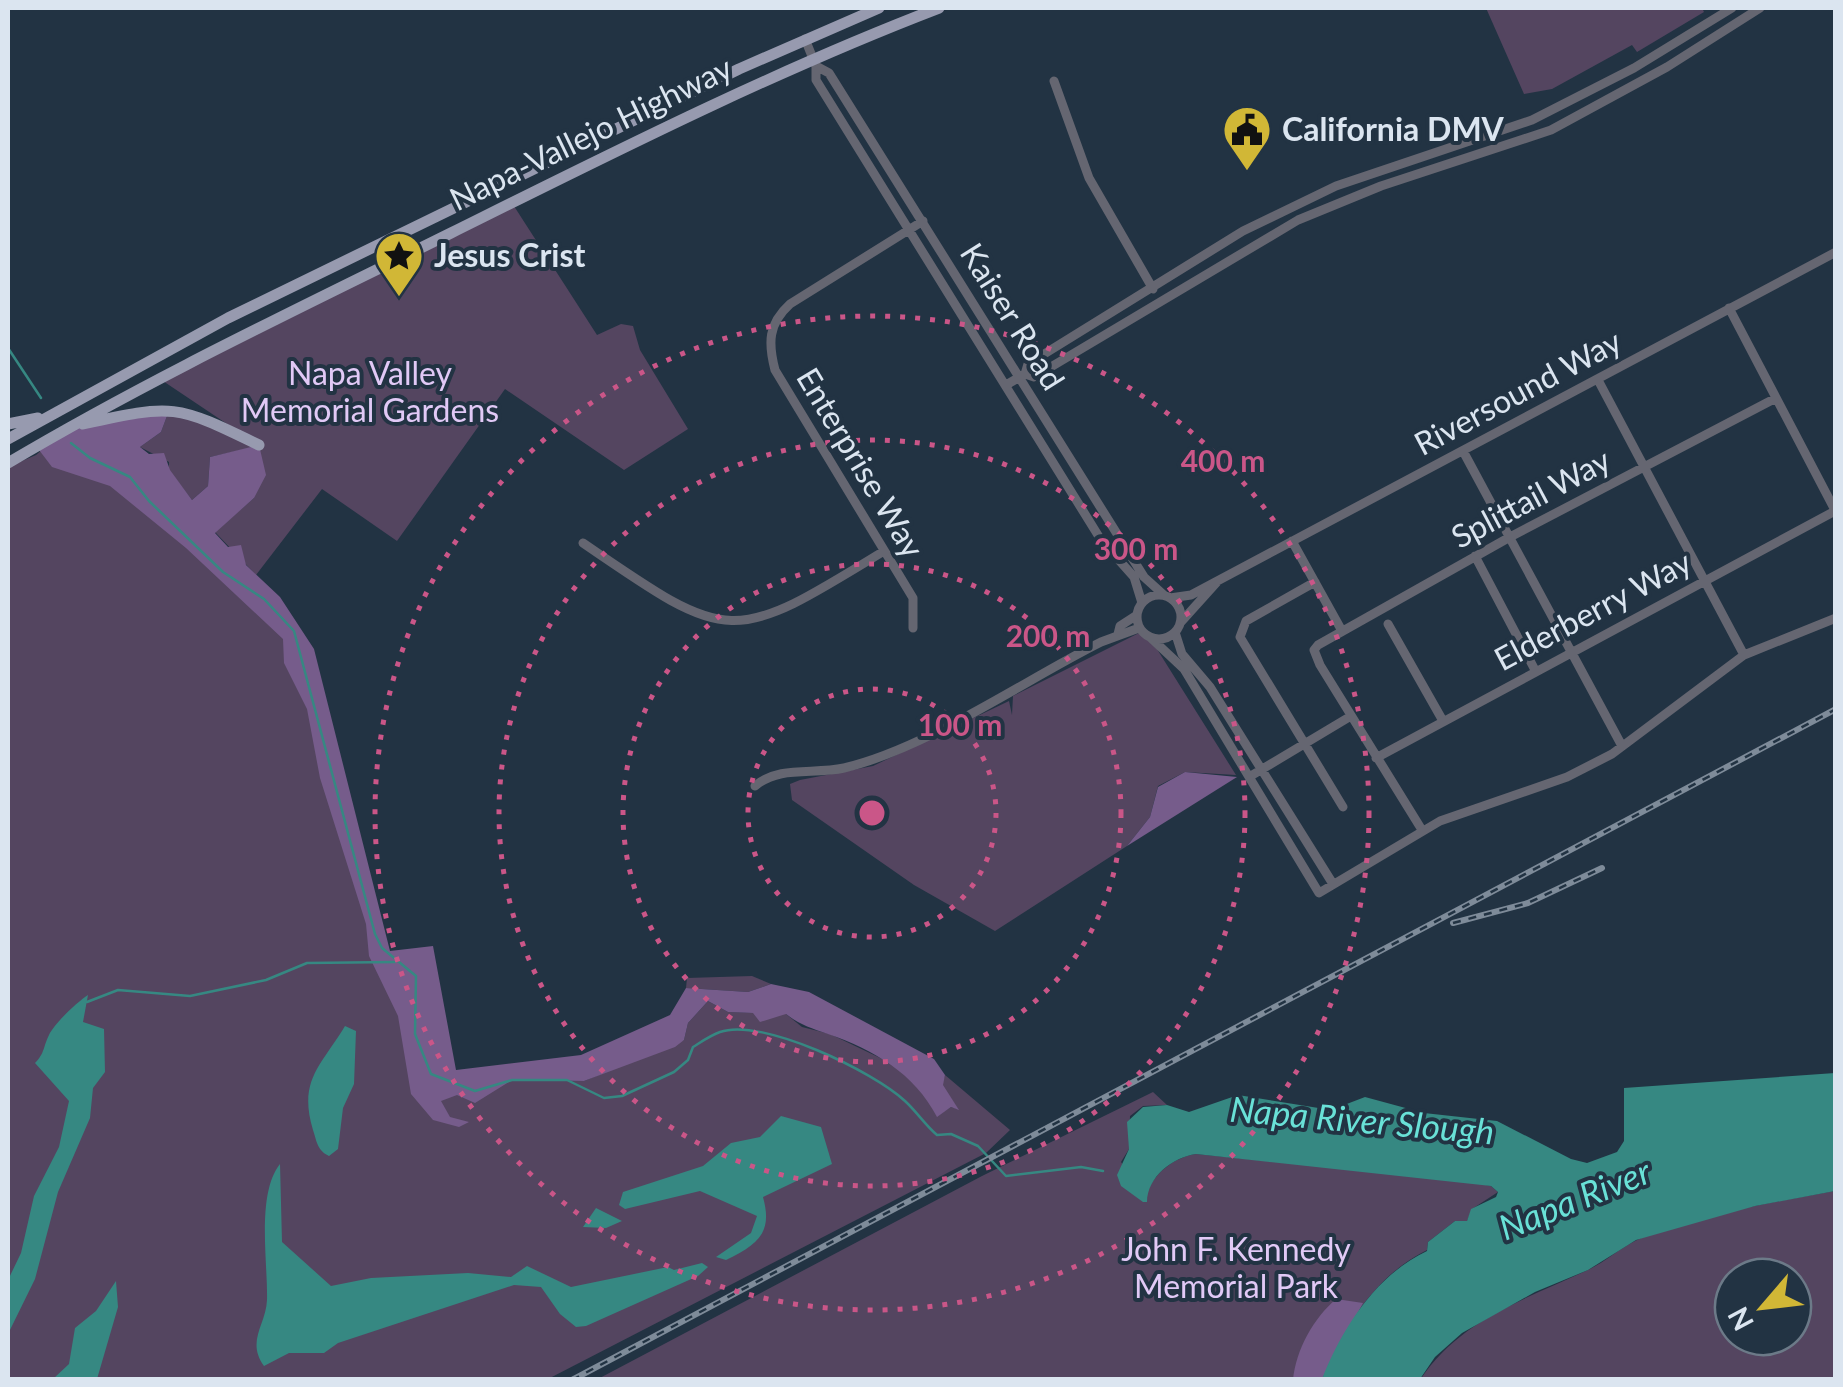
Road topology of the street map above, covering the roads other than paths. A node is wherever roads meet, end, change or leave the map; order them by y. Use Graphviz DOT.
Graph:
graph roads {
  1 [pos="878,8"];
  2 [pos="939,8"];
  3 [pos="1732,8"];
  4 [pos="1760,8"];
  5 [pos="805,39"];
  6 [pos="815,62"];
  7 [pos="1054,81"];
  8 [pos="1517,126"];
  9 [pos="1524,141"];
  10 [pos="494,189"];
  11 [pos="504,207"];
  12 [pos="922,221"];
  13 [pos="907,231"];
  14 [pos="1836,252"];
  15 [pos="1152,286"];
  16 [pos="1160,300"];
  17 [pos="1729,308"];
  18 [pos="1022,376"];
  19 [pos="1598,380"];
  20 [pos="1006,385"];
  21 [pos="1776,398"];
  22 [pos="46,416"];
  23 [pos="8,424"];
  24 [pos="69,427"];
  25 [pos="8,439"];
  26 [pos="259,445"];
  27 [pos="1463,452"];
  28 [pos="8,463"];
  29 [pos="1644,468"];
  30 [pos="1835,512"];
  31 [pos="1510,537"];
  32 [pos="1292,540"];
  33 [pos="582,544"];
  34 [pos="884,551"];
  35 [pos="1475,556"];
  36 [pos="1223,577"];
  37 [pos="1703,581"];
  38 [pos="1315,582"];
  39 [pos="1167,597"];
  40 [pos="1142,603"];
  41 [pos="1137,615"];
  42 [pos="1836,618"];
  43 [pos="1388,624"];
  44 [pos="1178,627"];
  45 [pos="912,628"];
  46 [pos="1139,628"];
  47 [pos="1342,631"];
  48 [pos="1118,634"];
  49 [pos="1151,638"];
  50 [pos="1571,651"];
  51 [pos="1744,655"];
  52 [pos="1534,670"];
  53 [pos="1351,716"];
  54 [pos="1443,721"];
  55 [pos="1304,742"];
  56 [pos="1622,746"];
  57 [pos="1376,758"];
  58 [pos="1263,769"];
  59 [pos="1249,777"];
  60 [pos="755,786"];
  61 [pos="1343,807"];
  62 [pos="1422,830"];
  63 [pos="1333,884"];
  1 -- 5 [label="main road, Napa-Vallejo Highway"];
  2 -- 6 [label="main road, Napa-Vallejo Highway"];
  3 -- 8 [label="street"];
  4 -- 9 [label="street"];
  5 -- 6 [label="street, Kaiser Road"];
  5 -- 10 [label="main road, Napa-Vallejo Highway"];
  6 -- 11 [label="main road, Napa-Vallejo Highway"];
  6 -- 12 [label="street, Kaiser Road"];
  6 -- 13 [label="street, Kaiser Road"];
  7 -- 15 [label="street"];
  8 -- 9 [label="street"];
  8 -- 15 [label="street"];
  9 -- 16 [label="street"];
  10 -- 11 [label="street"];
  10 -- 22 [label="main road, Napa-Vallejo Highway"];
  11 -- 24 [label="main road, Napa-Vallejo Highway"];
  12 -- 13 [label="street, Enterprise Way"];
  12 -- 18 [label="street, Kaiser Road"];
  13 -- 20 [label="street, Kaiser Road"];
  13 -- 34 [label="street, Enterprise Way"];
  14 -- 17 [label="street, Riversound Way"];
  15 -- 16 [label="street"];
  15 -- 18 [label="street"];
  16 -- 18 [label="street"];
  17 -- 19 [label="street, Riversound Way"];
  17 -- 21 [label="street"];
  18 -- 20 [label="street"];
  18 -- 39 [label="street, Kaiser Road"];
  19 -- 27 [label="street, Riversound Way"];
  19 -- 29 [label="street"];
  20 -- 40 [label="street, Kaiser Road"];
  21 -- 29 [label="street, Splittail Way"];
  21 -- 30 [label="street"];
  22 -- 23 [label="main road"];
  22 -- 25 [label="main road, Napa-Vallejo Highway"];
  24 -- 26 [label="main road"];
  24 -- 28 [label="main road, Napa-Vallejo Highway"];
  27 -- 31 [label="street"];
  27 -- 32 [label="street, Riversound Way"];
  29 -- 31 [label="street, Splittail Way"];
  29 -- 37 [label="street"];
  30 -- 37 [label="street, Elderberry Way"];
  31 -- 35 [label="street, Splittail Way"];
  31 -- 50 [label="street"];
  32 -- 36 [label="street, Riversound Way"];
  32 -- 38 [label="street"];
  33 -- 34 [label="street"];
  34 -- 45 [label="street, Enterprise Way"];
  35 -- 47 [label="street, Splittail Way"];
  35 -- 52 [label="street"];
  36 -- 39 [label="street, Riversound Way"];
  36 -- 44 [label="street, Riversound Way"];
  37 -- 50 [label="street, Elderberry Way"];
  37 -- 51 [label="street"];
  38 -- 47 [label="street"];
  38 -- 55 [label="street"];
  39 -- 40 [label="street"];
  39 -- 44 [label="street"];
  40 -- 41 [label="street"];
  41 -- 46 [label="street"];
  41 -- 48 [label="street"];
  42 -- 51 [label="street"];
  43 -- 54 [label="street"];
  44 -- 49 [label="street"];
  44 -- 58 [label="street"];
  46 -- 48 [label="street"];
  46 -- 49 [label="street"];
  47 -- 53 [label="street, Splittail Way"];
  48 -- 60 [label="street"];
  49 -- 59 [label="street"];
  50 -- 52 [label="street, Elderberry Way"];
  50 -- 56 [label="street"];
  51 -- 56 [label="street"];
  52 -- 54 [label="street, Elderberry Way"];
  53 -- 55 [label="street"];
  53 -- 57 [label="street"];
  54 -- 57 [label="street, Elderberry Way"];
  55 -- 58 [label="street"];
  55 -- 61 [label="street"];
  56 -- 62 [label="street"];
  57 -- 62 [label="street"];
  58 -- 59 [label="street"];
  58 -- 63 [label="street"];
  59 -- 63 [label="street"];
  62 -- 63 [label="street"];
}
